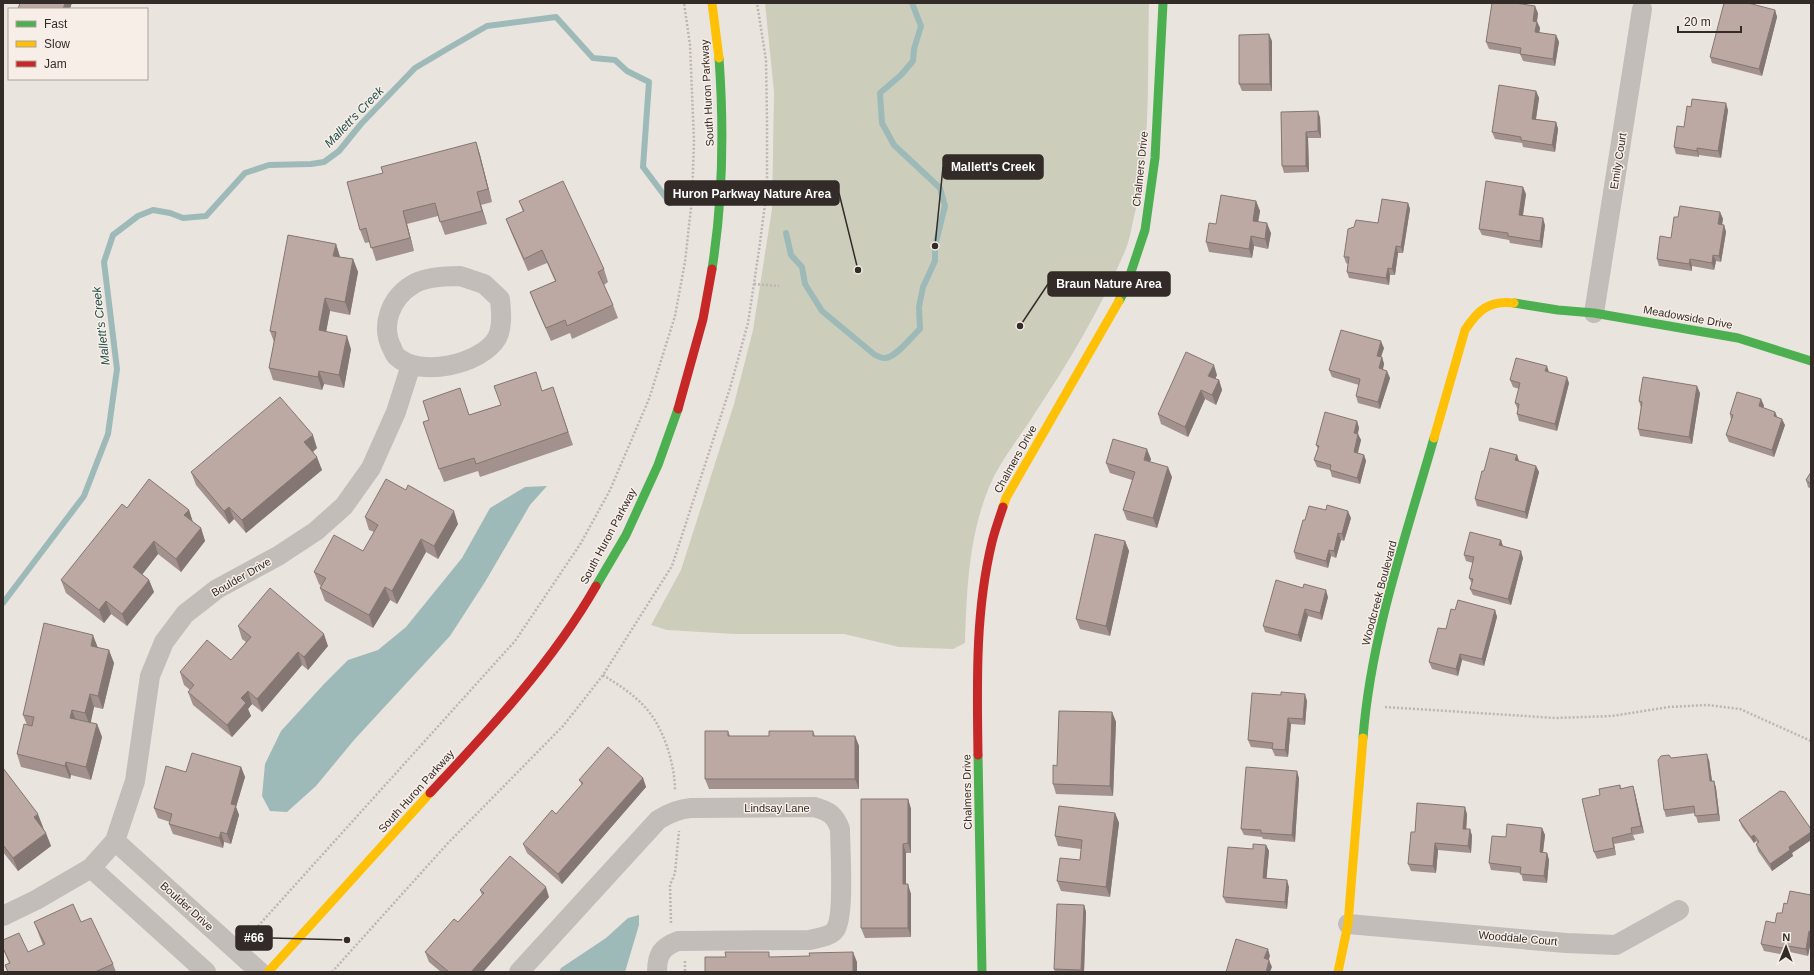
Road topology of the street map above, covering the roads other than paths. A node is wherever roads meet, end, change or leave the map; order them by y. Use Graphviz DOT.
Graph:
graph roads {
  1 [pos="712,3"];
  2 [pos="1163,3"];
  3 [pos="1642,9"];
  4 [pos="1558,310"];
  5 [pos="1594,313"];
  6 [pos="1811,361"];
  7 [pos="411,365"];
  8 [pos="115,841"];
  9 [pos="92,868"];
  10 [pos="1679,910"];
  11 [pos="3,916"];
  12 [pos="1348,924"];
  13 [pos="206,972"];
  14 [pos="260,972"];
  15 [pos="268,972"];
  16 [pos="519,972"];
  17 [pos="658,972"];
  18 [pos="982,972"];
  19 [pos="1338,972"];
  1 -- 15 [label="street, South Huron Parkway"];
  2 -- 18 [label="street, Chalmers Drive"];
  3 -- 5 [label="street, Emily Court"];
  4 -- 5 [label="street, Meadowside Drive"];
  4 -- 12 [label="street, Woodcreek Boulevard"];
  5 -- 6 [label="street, Meadowside Drive"];
  7 -- 7 [label="street"];
  7 -- 8 [label="street, Boulder Drive"];
  8 -- 9 [label="street, Boulder Drive"];
  8 -- 14 [label="street, Boulder Drive"];
  9 -- 11 [label="street, Boulder Drive"];
  9 -- 13 [label="street"];
  10 -- 12 [label="street, Wooddale Court"];
  12 -- 19 [label="street, Woodcreek Boulevard"];
  16 -- 17 [label="street, Lindsay Lane"];
}
